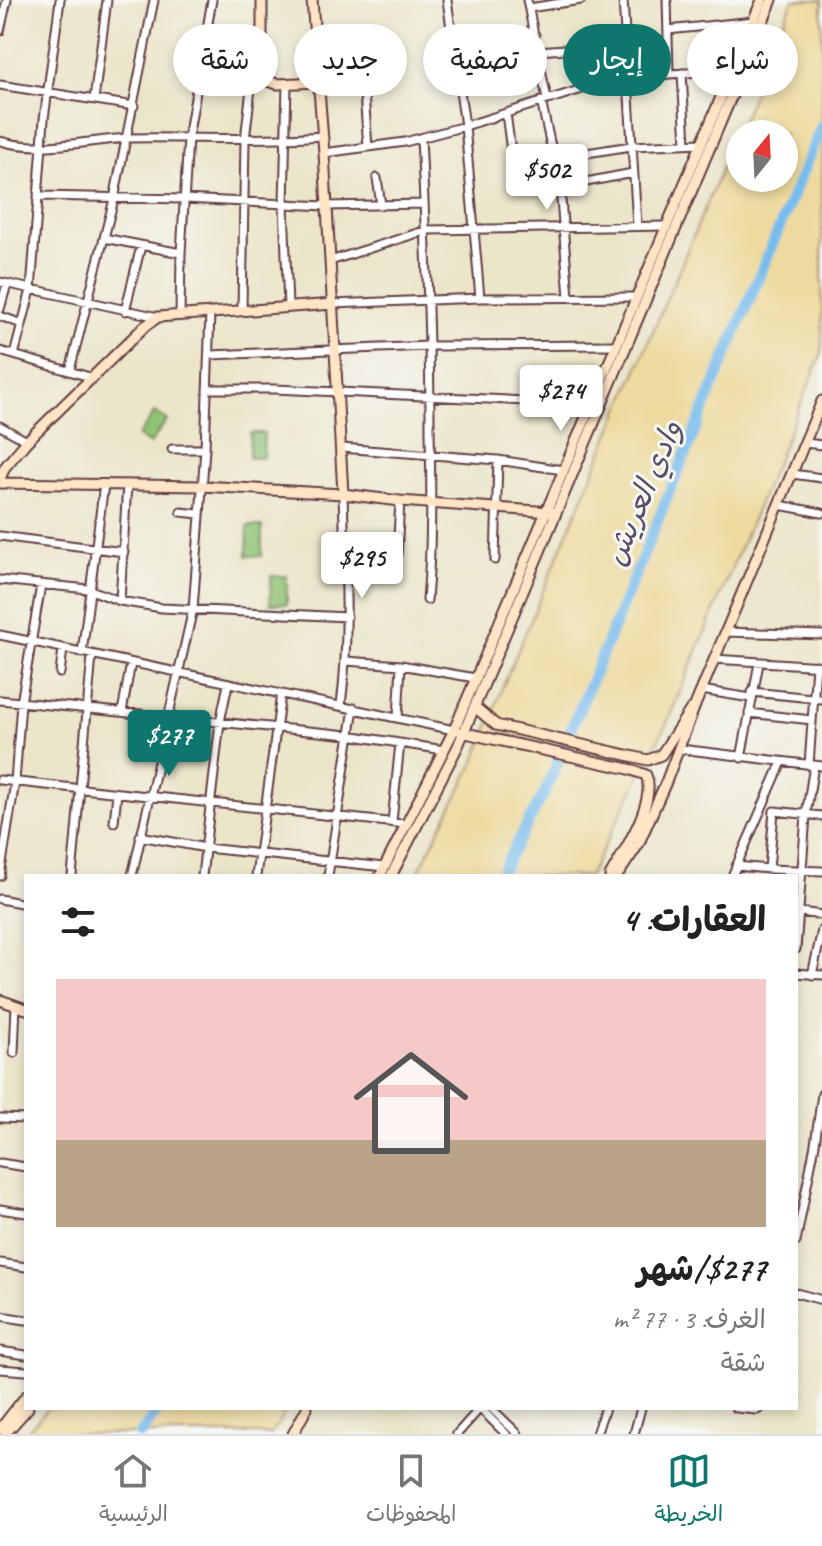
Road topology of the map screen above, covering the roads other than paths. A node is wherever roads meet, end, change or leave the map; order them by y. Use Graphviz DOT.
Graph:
graph roads {
  1 [pos="7,0"];
  2 [pos="60,0"];
  3 [pos="107,0"];
  4 [pos="154,0"];
  5 [pos="212,0"];
  6 [pos="262,0"];
  7 [pos="312,0"];
  8 [pos="447,0"];
  9 [pos="581,0"];
  10 [pos="623,0"];
  11 [pos="667,0"];
  12 [pos="762,0"];
  13 [pos="772,0"];
  14 [pos="528,4"];
  15 [pos="754,21"];
  16 [pos="262,24"];
  17 [pos="314,24"];
  18 [pos="450,24"];
  19 [pos="533,24"];
  20 [pos="624,24"];
  21 [pos="668,24"];
  22 [pos="753,24"];
  23 [pos="671,30"];
  24 [pos="0,31"];
  25 [pos="682,73"];
  26 [pos="687,73"];
  27 [pos="671,74"];
  28 [pos="278,83"];
  29 [pos="287,84"];
  30 [pos="294,84"];
  31 [pos="0,85"];
  32 [pos="48,94"];
  33 [pos="563,94"];
  34 [pos="250,96"];
  35 [pos="320,96"];
  36 [pos="364,96"];
  37 [pos="460,96"];
  38 [pos="543,96"];
  39 [pos="627,96"];
  40 [pos="723,96"];
  41 [pos="94,100"];
  42 [pos="544,100"];
  43 [pos="134,106"];
  44 [pos="506,113"];
  45 [pos="465,126"];
  46 [pos="322,136"];
  47 [pos="188,138"];
  48 [pos="421,138"];
  49 [pos="126,139"];
  50 [pos="286,139"];
  51 [pos="245,140"];
  52 [pos="0,141"];
  53 [pos="686,143"];
  54 [pos="702,143"];
  55 [pos="41,146"];
  56 [pos="631,146"];
  57 [pos="368,147"];
  58 [pos="324,153"];
  59 [pos="555,158"];
  60 [pos="633,173"];
  61 [pos="377,178"];
  62 [pos="515,182"];
  63 [pos="560,187"];
  64 [pos="39,196"];
  65 [pos="114,199"];
  66 [pos="184,199"];
  67 [pos="243,202"];
  68 [pos="284,204"];
  69 [pos="424,204"];
  70 [pos="381,205"];
  71 [pos="326,206"];
  72 [pos="637,225"];
  73 [pos="667,226"];
  74 [pos="563,227"];
  75 [pos="473,229"];
  76 [pos="427,230"];
  77 [pos="104,238"];
  78 [pos="141,246"];
  79 [pos="181,253"];
  80 [pos="330,261"];
  81 [pos="4,283"];
  82 [pos="31,290"];
  83 [pos="569,297"];
  84 [pos="637,297"];
  85 [pos="480,298"];
  86 [pos="428,301"];
  87 [pos="88,303"];
  88 [pos="333,304"];
  89 [pos="288,307"];
  90 [pos="0,309"];
  91 [pos="242,310"];
  92 [pos="125,311"];
  93 [pos="210,313"];
  94 [pos="0,316"];
  95 [pos="180,316"];
  96 [pos="158,317"];
  97 [pos="22,324"];
  98 [pos="616,345"];
  99 [pos="429,346"];
  100 [pos="0,351"];
  101 [pos="336,351"];
  102 [pos="14,355"];
  103 [pos="210,355"];
  104 [pos="70,370"];
  105 [pos="93,378"];
  106 [pos="207,389"];
  107 [pos="337,392"];
  108 [pos="430,397"];
  109 [pos="822,401"];
  110 [pos="591,404"];
  111 [pos="818,422"];
  112 [pos="0,426"];
  113 [pos="27,441"];
  114 [pos="805,443"];
  115 [pos="822,445"];
  116 [pos="341,448"];
  117 [pos="172,449"];
  118 [pos="205,449"];
  119 [pos="431,454"];
  120 [pos="498,460"];
  121 [pos="563,470"];
  122 [pos="792,474"];
  123 [pos="822,478"];
  124 [pos="0,481"];
  125 [pos="104,484"];
  126 [pos="127,484"];
  127 [pos="201,486"];
  128 [pos="343,494"];
  129 [pos="400,501"];
  130 [pos="431,504"];
  131 [pos="779,505"];
  132 [pos="495,506"];
  133 [pos="181,512"];
  134 [pos="551,512"];
  135 [pos="822,513"];
  136 [pos="199,514"];
  137 [pos="0,536"];
  138 [pos="94,548"];
  139 [pos="124,552"];
  140 [pos="397,555"];
  141 [pos="495,560"];
  142 [pos="0,580"];
  143 [pos="41,585"];
  144 [pos="88,589"];
  145 [pos="427,600"];
  146 [pos="120,601"];
  147 [pos="193,609"];
  148 [pos="347,617"];
  149 [pos="725,632"];
  150 [pos="0,635"];
  151 [pos="822,635"];
  152 [pos="32,642"];
  153 [pos="63,649"];
  154 [pos="82,653"];
  155 [pos="92,656"];
  156 [pos="714,659"];
  157 [pos="346,661"];
  158 [pos="131,663"];
  159 [pos="759,663"];
  160 [pos="401,665"];
  161 [pos="819,666"];
  162 [pos="60,673"];
  163 [pos="177,674"];
  164 [pos="475,678"];
  165 [pos="228,684"];
  166 [pos="701,690"];
  167 [pos="281,694"];
  168 [pos="752,695"];
  169 [pos="818,699"];
  170 [pos="0,700"];
  171 [pos="21,703"];
  172 [pos="696,703"];
  173 [pos="341,705"];
  174 [pos="475,707"];
  175 [pos="354,708"];
  176 [pos="86,709"];
  177 [pos="122,712"];
  178 [pos="749,713"];
  179 [pos="166,717"];
  180 [pos="398,718"];
  181 [pos="812,720"];
  182 [pos="220,722"];
  183 [pos="276,727"];
  184 [pos="812,729"];
  185 [pos="822,730"];
  186 [pos="459,732"];
  187 [pos="348,735"];
  188 [pos="400,743"];
  189 [pos="680,749"];
  190 [pos="444,750"];
  191 [pos="741,758"];
  192 [pos="782,762"];
  193 [pos="815,765"];
  194 [pos="0,780"];
  195 [pos="15,782"];
  196 [pos="79,788"];
  197 [pos="117,793"];
  198 [pos="150,796"];
  199 [pos="211,803"];
  200 [pos="266,808"];
  201 [pos="761,809"];
  202 [pos="774,811"];
  203 [pos="337,814"];
  204 [pos="806,815"];
  205 [pos="822,816"];
  206 [pos="114,822"];
  207 [pos="392,822"];
  208 [pos="406,824"];
  209 [pos="140,836"];
  210 [pos="206,848"];
  211 [pos="259,854"];
  212 [pos="330,862"];
  213 [pos="736,866"];
  214 [pos="769,869"];
  215 [pos="803,871"];
  216 [pos="822,871"];
  217 [pos="385,873"];
  218 [pos="72,874"];
  219 [pos="132,874"];
  220 [pos="202,874"];
  221 [pos="256,874"];
  222 [pos="328,874"];
  223 [pos="611,874"];
  224 [pos="619,874"];
  225 [pos="733,874"];
  226 [pos="0,876"];
  227 [pos="0,899"];
  228 [pos="24,904"];
  229 [pos="800,912"];
  230 [pos="822,915"];
  231 [pos="798,930"];
  232 [pos="822,930"];
  233 [pos="798,973"];
  234 [pos="812,975"];
  235 [pos="822,975"];
  236 [pos="0,1000"];
  237 [pos="21,1007"];
  238 [pos="14,1053"];
  239 [pos="822,1094"];
  240 [pos="821,1105"];
  241 [pos="0,1118"];
  242 [pos="24,1119"];
  243 [pos="819,1144"];
  244 [pos="0,1163"];
  245 [pos="24,1167"];
  246 [pos="0,1209"];
  247 [pos="24,1213"];
  248 [pos="798,1233"];
  249 [pos="0,1263"];
  250 [pos="24,1267"];
  251 [pos="798,1294"];
  252 [pos="822,1300"];
  253 [pos="0,1316"];
  254 [pos="24,1320"];
  255 [pos="0,1351"];
  256 [pos="24,1355"];
  257 [pos="0,1369"];
  258 [pos="24,1371"];
  259 [pos="24,1399"];
  260 [pos="26,1410"];
  261 [pos="306,1410"];
  262 [pos="478,1410"];
  263 [pos="482,1410"];
  264 [pos="493,1410"];
  265 [pos="604,1410"];
  266 [pos="640,1410"];
  267 [pos="0,1429"];
  268 [pos="5,1434"];
  269 [pos="293,1434"];
  270 [pos="457,1434"];
  271 [pos="506,1434"];
  272 [pos="518,1434"];
  273 [pos="596,1434"];
  274 [pos="634,1434"];
  1 -- 24 [label="street"];
  2 -- 32 [label="street"];
  3 -- 41 [label="street"];
  4 -- 43 [label="street"];
  5 -- 47 [label="street"];
  6 -- 16 [label="street"];
  7 -- 17 [label="street"];
  8 -- 18 [label="street"];
  9 -- 14 [label="street"];
  10 -- 20 [label="street"];
  11 -- 21 [label="street"];
  12 -- 15 [label="street"];
  13 -- 134 [label="street"];
  14 -- 19 [label="street"];
  15 -- 22 [label="street"];
  15 -- 23 [label="street"];
  25 -- 26 [label="street"];
  25 -- 27 [label="street"];
  25 -- 53 [label="street"];
  28 -- 29 [label="street"];
  29 -- 30 [label="street"];
  29 -- 50 [label="street"];
  31 -- 32 [label="street"];
  32 -- 41 [label="street"];
  32 -- 55 [label="street"];
  33 -- 42 [label="street"];
  34 -- 51 [label="street"];
  35 -- 46 [label="street"];
  36 -- 57 [label="street"];
  37 -- 45 [label="street"];
  38 -- 42 [label="street"];
  39 -- 56 [label="street"];
  40 -- 54 [label="street"];
  41 -- 43 [label="street"];
  42 -- 44 [label="street"];
  42 -- 59 [label="street"];
  43 -- 49 [label="street"];
  44 -- 45 [label="street"];
  44 -- 62 [label="street"];
  45 -- 48 [label="street"];
  45 -- 75 [label="street"];
  46 -- 50 [label="street"];
  46 -- 58 [label="street"];
  47 -- 49 [label="street"];
  47 -- 51 [label="street"];
  47 -- 66 [label="street"];
  48 -- 57 [label="street"];
  48 -- 69 [label="street"];
  49 -- 55 [label="street"];
  49 -- 65 [label="street"];
  50 -- 51 [label="street"];
  50 -- 68 [label="street"];
  51 -- 67 [label="street"];
  52 -- 55 [label="street"];
  53 -- 54 [label="street"];
  53 -- 56 [label="street"];
  54 -- 73 [label="street"];
  55 -- 64 [label="street"];
  56 -- 59 [label="street"];
  56 -- 60 [label="street"];
  57 -- 58 [label="street"];
  58 -- 71 [label="street"];
  59 -- 63 [label="street"];
  60 -- 63 [label="street"];
  60 -- 72 [label="street"];
  61 -- 70 [label="street"];
  63 -- 74 [label="street"];
  64 -- 65 [label="street"];
  64 -- 82 [label="street"];
  65 -- 66 [label="street"];
  65 -- 77 [label="street"];
  66 -- 67 [label="street"];
  66 -- 79 [label="street"];
  67 -- 68 [label="street"];
  67 -- 91 [label="street"];
  68 -- 71 [label="street"];
  68 -- 89 [label="street"];
  69 -- 70 [label="street"];
  69 -- 76 [label="street"];
  70 -- 71 [label="street"];
  71 -- 80 [label="street"];
  72 -- 73 [label="street"];
  72 -- 74 [label="street"];
  73 -- 84 [label="street"];
  74 -- 75 [label="street"];
  74 -- 83 [label="street"];
  75 -- 76 [label="street"];
  75 -- 85 [label="street"];
  76 -- 80 [label="street"];
  76 -- 86 [label="street"];
  77 -- 78 [label="street"];
  77 -- 87 [label="street"];
  78 -- 79 [label="street"];
  78 -- 92 [label="street"];
  79 -- 95 [label="street"];
  80 -- 88 [label="street"];
  81 -- 82 [label="street"];
  81 -- 90 [label="street"];
  82 -- 87 [label="street"];
  82 -- 97 [label="street"];
  83 -- 84 [label="street"];
  83 -- 85 [label="street"];
  84 -- 98 [label="street"];
  85 -- 86 [label="street"];
  86 -- 88 [label="street"];
  86 -- 99 [label="street"];
  87 -- 92 [label="street"];
  87 -- 104 [label="street"];
  88 -- 89 [label="street"];
  88 -- 101 [label="street"];
  89 -- 91 [label="street"];
  91 -- 93 [label="street"];
  92 -- 96 [label="street"];
  93 -- 95 [label="street"];
  93 -- 103 [label="street"];
  94 -- 97 [label="street"];
  95 -- 96 [label="street"];
  96 -- 105 [label="street"];
  97 -- 102 [label="street"];
  98 -- 99 [label="street"];
  98 -- 110 [label="street"];
  99 -- 101 [label="street"];
  99 -- 108 [label="street"];
  100 -- 102 [label="street"];
  101 -- 103 [label="street"];
  101 -- 107 [label="street"];
  102 -- 104 [label="street"];
  103 -- 106 [label="street"];
  104 -- 105 [label="street"];
  105 -- 113 [label="street"];
  106 -- 107 [label="street"];
  106 -- 118 [label="street"];
  107 -- 108 [label="street"];
  107 -- 116 [label="street"];
  108 -- 110 [label="street"];
  108 -- 119 [label="street"];
  109 -- 111 [label="street"];
  110 -- 121 [label="street"];
  111 -- 114 [label="street"];
  112 -- 113 [label="street"];
  113 -- 124 [label="street"];
  114 -- 115 [label="street"];
  114 -- 122 [label="street"];
  116 -- 119 [label="street"];
  116 -- 128 [label="street"];
  117 -- 118 [label="street"];
  118 -- 127 [label="street"];
  119 -- 120 [label="street"];
  119 -- 130 [label="street"];
  120 -- 121 [label="street"];
  120 -- 132 [label="street"];
  121 -- 134 [label="street"];
  122 -- 123 [label="street"];
  122 -- 131 [label="street"];
  124 -- 125 [label="street"];
  125 -- 126 [label="street"];
  125 -- 138 [label="street"];
  126 -- 127 [label="street"];
  126 -- 139 [label="street"];
  127 -- 128 [label="street"];
  127 -- 136 [label="street"];
  128 -- 129 [label="street"];
  128 -- 148 [label="street"];
  129 -- 130 [label="street"];
  129 -- 140 [label="street"];
  130 -- 132 [label="street"];
  130 -- 145 [label="street"];
  131 -- 135 [label="street"];
  131 -- 149 [label="street"];
  132 -- 134 [label="street"];
  132 -- 141 [label="street"];
  133 -- 136 [label="street"];
  134 -- 164 [label="street"];
  134 -- 174 [label="street"];
  136 -- 147 [label="street"];
  137 -- 138 [label="street"];
  138 -- 139 [label="street"];
  138 -- 144 [label="street"];
  139 -- 146 [label="street"];
  142 -- 143 [label="street"];
  143 -- 144 [label="street"];
  143 -- 152 [label="street"];
  144 -- 146 [label="street"];
  144 -- 154 [label="street"];
  146 -- 147 [label="street"];
  147 -- 148 [label="street"];
  147 -- 163 [label="street"];
  148 -- 157 [label="street"];
  149 -- 151 [label="street"];
  149 -- 156 [label="street"];
  150 -- 152 [label="street"];
  152 -- 153 [label="street"];
  152 -- 171 [label="street"];
  153 -- 154 [label="street"];
  153 -- 162 [label="street"];
  154 -- 155 [label="street"];
  155 -- 158 [label="street"];
  155 -- 176 [label="street"];
  156 -- 159 [label="street"];
  156 -- 166 [label="street"];
  157 -- 160 [label="street"];
  157 -- 173 [label="street"];
  158 -- 163 [label="street"];
  158 -- 177 [label="street"];
  159 -- 161 [label="street"];
  159 -- 168 [label="street"];
  160 -- 164 [label="street"];
  160 -- 180 [label="street"];
  161 -- 169 [label="street"];
  163 -- 165 [label="street"];
  163 -- 179 [label="street"];
  164 -- 186 [label="street"];
  165 -- 167 [label="street"];
  165 -- 182 [label="street"];
  166 -- 168 [label="street"];
  166 -- 172 [label="street"];
  167 -- 173 [label="street"];
  167 -- 183 [label="street"];
  168 -- 169 [label="street"];
  168 -- 178 [label="street"];
  169 -- 181 [label="street"];
  170 -- 171 [label="street"];
  171 -- 176 [label="street"];
  171 -- 195 [label="street"];
  172 -- 174 [label="street"];
  172 -- 189 [label="street"];
  173 -- 175 [label="street"];
  174 -- 186 [label="street"];
  175 -- 180 [label="street"];
  175 -- 187 [label="street"];
  176 -- 177 [label="street"];
  176 -- 196 [label="street"];
  177 -- 179 [label="street"];
  178 -- 181 [label="street"];
  178 -- 191 [label="street"];
  179 -- 182 [label="street"];
  179 -- 198 [label="street"];
  180 -- 186 [label="street"];
  181 -- 184 [label="street"];
  182 -- 183 [label="street"];
  182 -- 199 [label="street"];
  183 -- 187 [label="street"];
  183 -- 200 [label="street"];
  184 -- 185 [label="street"];
  184 -- 193 [label="street"];
  186 -- 190 [label="street"];
  186 -- 217 [label="street"];
  186 -- 223 [label="street"];
  187 -- 188 [label="street"];
  187 -- 203 [label="street"];
  188 -- 190 [label="street"];
  188 -- 207 [label="street"];
  189 -- 191 [label="street"];
  189 -- 224 [label="street"];
  190 -- 208 [label="street"];
  191 -- 192 [label="street"];
  192 -- 193 [label="street"];
  192 -- 201 [label="street"];
  193 -- 204 [label="street"];
  194 -- 195 [label="street"];
  195 -- 196 [label="street"];
  195 -- 226 [label="street"];
  196 -- 197 [label="street"];
  196 -- 218 [label="street"];
  197 -- 198 [label="street"];
  197 -- 206 [label="street"];
  198 -- 199 [label="street"];
  198 -- 209 [label="street"];
  199 -- 200 [label="street"];
  199 -- 210 [label="street"];
  200 -- 203 [label="street"];
  200 -- 211 [label="street"];
  201 -- 202 [label="street"];
  201 -- 213 [label="street"];
  202 -- 204 [label="street"];
  202 -- 214 [label="street"];
  203 -- 207 [label="street"];
  203 -- 212 [label="street"];
  204 -- 205 [label="street"];
  204 -- 215 [label="street"];
  207 -- 208 [label="street"];
  208 -- 217 [label="street"];
  209 -- 210 [label="street"];
  209 -- 219 [label="street"];
  210 -- 211 [label="street"];
  210 -- 220 [label="street"];
  211 -- 212 [label="street"];
  211 -- 221 [label="street"];
  212 -- 217 [label="street"];
  212 -- 222 [label="street"];
  213 -- 214 [label="street"];
  213 -- 225 [label="street"];
  214 -- 215 [label="street"];
  215 -- 216 [label="street"];
  215 -- 229 [label="street"];
  227 -- 228 [label="street"];
  229 -- 230 [label="street"];
  229 -- 231 [label="street"];
  232 -- 234 [label="street"];
  233 -- 234 [label="street"];
  234 -- 235 [label="street"];
  236 -- 237 [label="street"];
  237 -- 238 [label="street"];
  239 -- 240 [label="street"];
  240 -- 243 [label="street"];
  241 -- 242 [label="street"];
  243 -- 248 [label="street"];
  244 -- 245 [label="street"];
  246 -- 247 [label="street"];
  249 -- 250 [label="street"];
  251 -- 252 [label="street"];
  253 -- 254 [label="street"];
  255 -- 256 [label="street"];
  257 -- 258 [label="street"];
  259 -- 267 [label="street"];
  260 -- 268 [label="street"];
  261 -- 269 [label="street"];
  262 -- 270 [label="street"];
  263 -- 271 [label="street"];
  264 -- 272 [label="street"];
  265 -- 273 [label="street"];
  266 -- 274 [label="street"];
}
